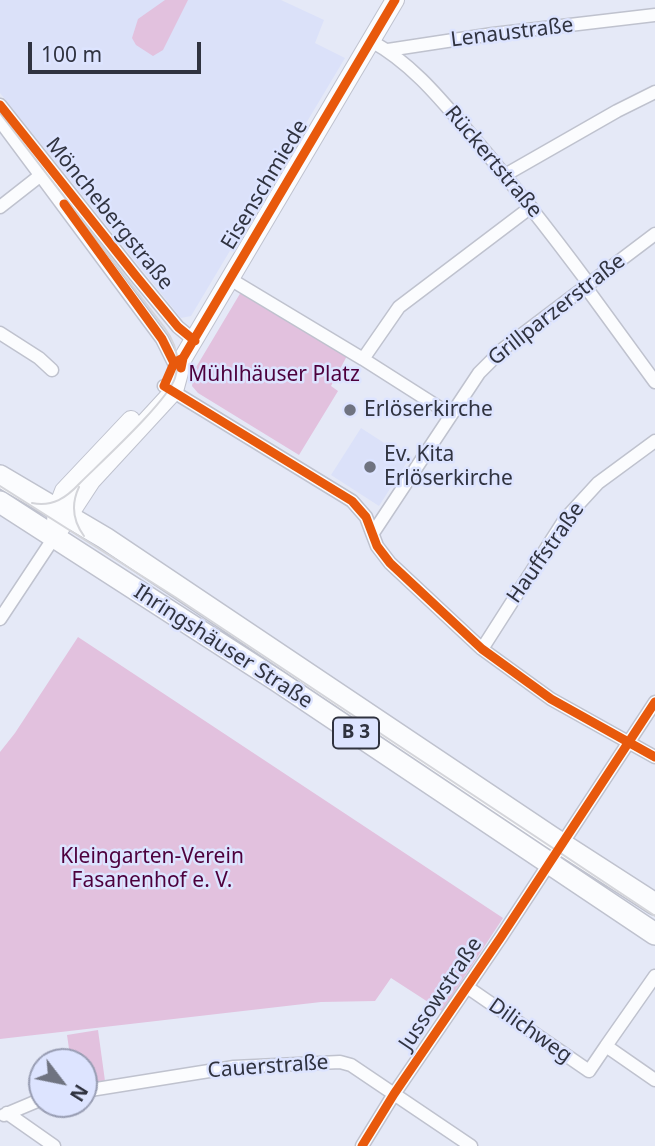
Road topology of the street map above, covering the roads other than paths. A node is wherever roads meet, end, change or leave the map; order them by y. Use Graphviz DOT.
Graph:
graph roads {
  1 [pos="395,0"];
  2 [pos="655,15"];
  3 [pos="371,41"];
  4 [pos="388,50"];
  5 [pos="655,92"];
  6 [pos="0,105"];
  7 [pos="0,121"];
  8 [pos="45,172"];
  9 [pos="505,175"];
  10 [pos="0,207"];
  11 [pos="531,207"];
  12 [pos="655,234"];
  13 [pos="230,279"];
  14 [pos="587,285"];
  15 [pos="0,332"];
  16 [pos="195,341"];
  17 [pos="363,359"];
  18 [pos="178,361"];
  19 [pos="52,370"];
  20 [pos="655,382"];
  21 [pos="169,388"];
  22 [pos="451,415"];
  23 [pos="655,442"];
  24 [pos="0,475"];
  25 [pos="0,502"];
  26 [pos="63,505"];
  27 [pos="373,533"];
  28 [pos="55,536"];
  29 [pos="0,619"];
  30 [pos="482,649"];
  31 [pos="655,702"];
  32 [pos="628,743"];
  33 [pos="655,757"];
  34 [pos="556,854"];
  35 [pos="655,904"];
  36 [pos="655,934"];
  37 [pos="655,975"];
  38 [pos="467,987"];
  39 [pos="606,1046"];
  40 [pos="655,1080"];
  41 [pos="98,1089"];
  42 [pos="394,1094"];
  43 [pos="28,1104"];
  44 [pos="4,1115"];
  45 [pos="54,1146"];
  46 [pos="362,1146"];
  47 [pos="471,1146"];
  1 -- 3 [label="street, Eisenschmiede"];
  2 -- 4 [label="street, Lenaustraße"];
  3 -- 4 [label="street"];
  3 -- 13 [label="street, Eisenschmiede"];
  4 -- 9 [label="street, Rückertstraße"];
  5 -- 9 [label="street"];
  6 -- 8 [label="street, Mönchebergstraße"];
  7 -- 8 [label="street, Mönchebergstraße"];
  8 -- 10 [label="street"];
  8 -- 16 [label="street, Mönchebergstraße"];
  8 -- 18 [label="street, Mönchebergstraße"];
  9 -- 11 [label="street, Rückertstraße"];
  11 -- 14 [label="street, Rückertstraße"];
  11 -- 17 [label="street"];
  12 -- 14 [label="street, Grillparzerstraße"];
  13 -- 16 [label="street, Eisenschmiede"];
  13 -- 17 [label="street"];
  14 -- 20 [label="street, Rückertstraße"];
  14 -- 22 [label="street, Grillparzerstraße"];
  15 -- 19 [label="street"];
  16 -- 18 [label="street, Eisenschmiede"];
  17 -- 22 [label="street"];
  18 -- 21 [label="street, Eisenschmiede"];
  21 -- 26 [label="street, Eisenschmiede"];
  21 -- 26 [label="street, Eisenschmiede"];
  21 -- 27 [label="street"];
  22 -- 27 [label="street, Grillparzerstraße"];
  23 -- 30 [label="street, Hauffstraße"];
  24 -- 26 [label="main road, Ihringshäuser Straße / B 3"];
  25 -- 28 [label="main road, Ihringshäuser Straße / B 3"];
  26 -- 28 [label="street, Eisenschmiede"];
  26 -- 34 [label="main road, Ihringshäuser Straße / B 3"];
  27 -- 30 [label="street"];
  28 -- 29 [label="street"];
  28 -- 34 [label="main road, Ihringshäuser Straße / B 3"];
  30 -- 32 [label="street"];
  31 -- 32 [label="street, Jussowstraße"];
  32 -- 33 [label="street"];
  32 -- 34 [label="street, Jussowstraße"];
  34 -- 35 [label="main road, Ihringshäuser Straße / B 3"];
  34 -- 36 [label="main road, Ihringshäuser Straße / B 3"];
  34 -- 38 [label="street, Jussowstraße"];
  37 -- 39 [label="street"];
  38 -- 39 [label="street, Dilichweg"];
  38 -- 42 [label="street, Jussowstraße"];
  39 -- 40 [label="street, Dilichweg"];
  41 -- 42 [label="street, Cauerstraße"];
  42 -- 46 [label="street, Jussowstraße"];
  42 -- 47 [label="street, Cauerstraße"];
  43 -- 44 [label="street"];
  44 -- 45 [label="street"];
}
